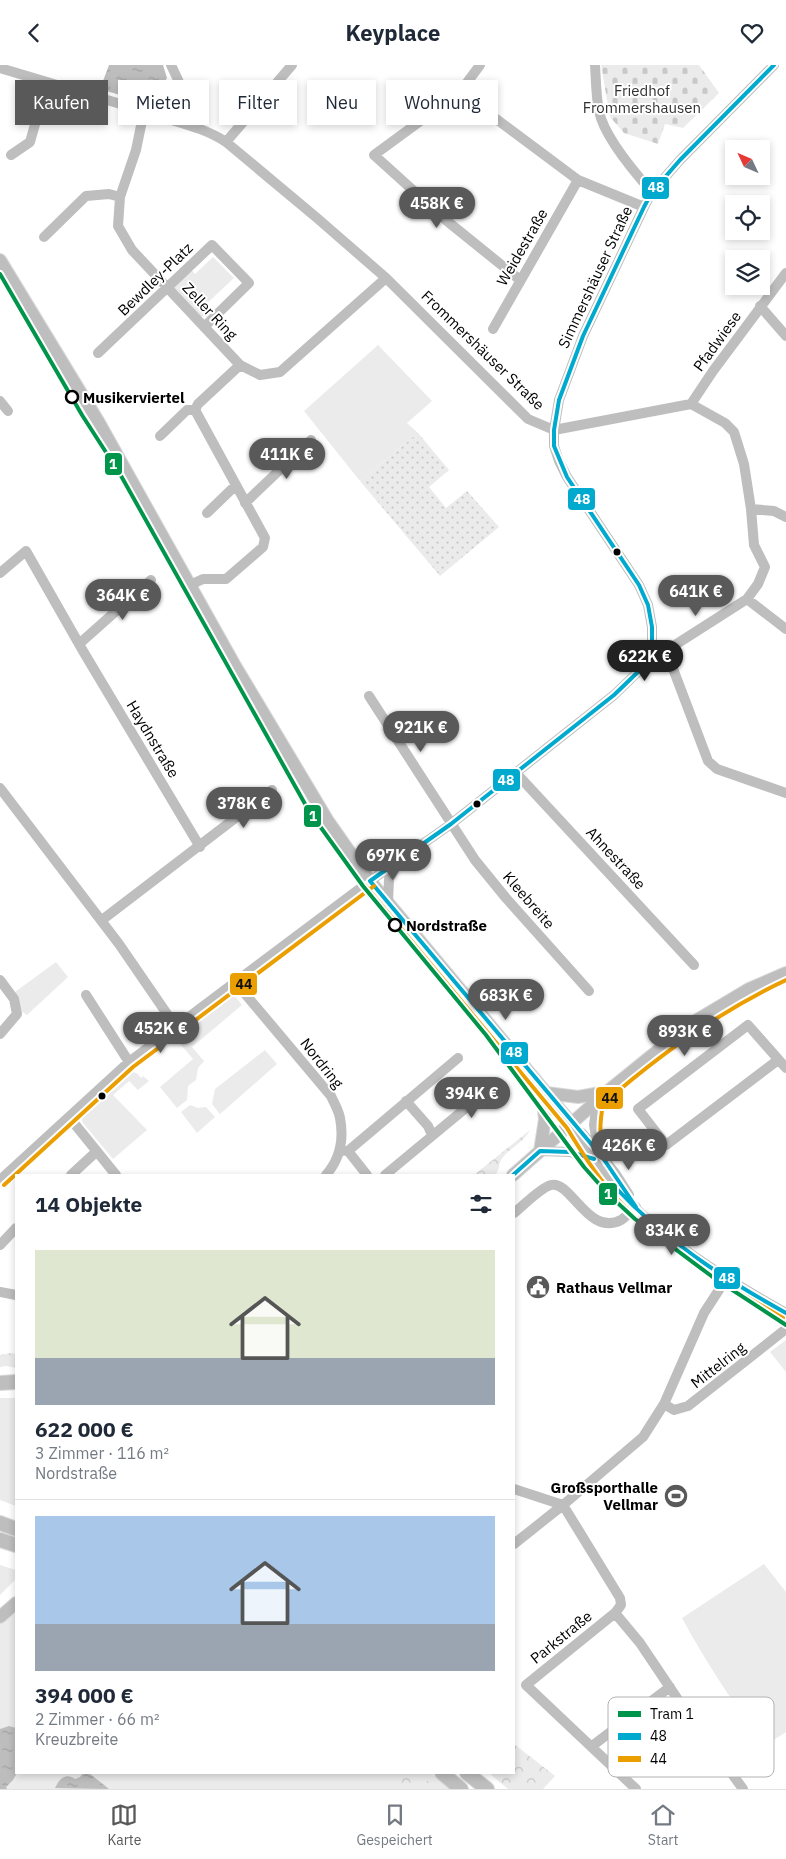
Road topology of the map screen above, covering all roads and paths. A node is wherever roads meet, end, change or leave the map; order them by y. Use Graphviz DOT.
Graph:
graph roads {
  1 [pos="170,65"];
  2 [pos="292,65"];
  3 [pos="480,65"];
  4 [pos="595,65"];
  5 [pos="774,65"];
  6 [pos="0,68"];
  7 [pos="40,80"];
  8 [pos="178,80"];
  9 [pos="469,80"];
  10 [pos="498,120"];
  11 [pos="35,125"];
  12 [pos="141,125"];
  13 [pos="188,125"];
  14 [pos="415,125"];
  15 [pos="226,142"];
  16 [pos="11,155"];
  17 [pos="578,180"];
  18 [pos="652,192"];
  19 [pos="120,197"];
  20 [pos="644,207"];
  21 [pos="44,237"];
  22 [pos="0,260"];
  23 [pos="786,273"];
  24 [pos="386,278"];
  25 [pos="520,280"];
  26 [pos="168,288"];
  27 [pos="760,306"];
  28 [pos="204,327"];
  29 [pos="493,329"];
  30 [pos="786,336"];
  31 [pos="98,353"];
  32 [pos="240,365"];
  33 [pos="0,401"];
  34 [pos="691,404"];
  35 [pos="195,410"];
  36 [pos="8,411"];
  37 [pos="559,429"];
  38 [pos="160,436"];
  39 [pos="311,440"];
  40 [pos="235,486"];
  41 [pos="245,503"];
  42 [pos="751,509"];
  43 [pos="207,513"];
  44 [pos="786,517"];
  45 [pos="0,573"];
  46 [pos="151,580"];
  47 [pos="190,585"];
  48 [pos="747,599"];
  49 [pos="786,629"];
  50 [pos="79,643"];
  51 [pos="652,650"];
  52 [pos="369,696"];
  53 [pos="516,773"];
  54 [pos="0,788"];
  55 [pos="272,791"];
  56 [pos="786,793"];
  57 [pos="451,824"];
  58 [pos="200,847"];
  59 [pos="400,860"];
  60 [pos="370,881"];
  61 [pos="388,902"];
  62 [pos="102,920"];
  63 [pos="694,965"];
  64 [pos="786,973"];
  65 [pos="0,980"];
  66 [pos="236,983"];
  67 [pos="589,991"];
  68 [pos="86,995"];
  69 [pos="176,1027"];
  70 [pos="0,1034"];
  71 [pos="458,1058"];
  72 [pos="778,1060"];
  73 [pos="129,1062"];
  74 [pos="786,1069"];
  75 [pos="496,1083"];
  76 [pos="543,1089"];
  77 [pos="608,1091"];
  78 [pos="406,1101"];
  79 [pos="597,1101"];
  80 [pos="69,1117"];
  81 [pos="572,1124"];
  82 [pos="432,1135"];
  83 [pos="344,1150"];
  84 [pos="540,1151"];
  85 [pos="96,1152"];
  86 [pos="596,1155"];
  87 [pos="72,1174"];
  88 [pos="115,1174"];
  89 [pos="327,1174"];
  90 [pos="366,1174"];
  91 [pos="386,1174"];
  92 [pos="514,1174"];
  93 [pos="0,1180"];
  94 [pos="636,1207"];
  95 [pos="515,1212"];
  96 [pos="15,1230"];
  97 [pos="0,1245"];
  98 [pos="726,1279"];
  99 [pos="0,1292"];
  100 [pos="15,1295"];
  101 [pos="786,1313"];
  102 [pos="786,1329"];
  103 [pos="15,1382"];
  104 [pos="0,1383"];
  105 [pos="664,1404"];
  106 [pos="515,1489"];
  107 [pos="563,1505"];
  108 [pos="0,1540"];
  109 [pos="515,1543"];
  110 [pos="15,1545"];
  111 [pos="15,1604"];
  112 [pos="615,1613"];
  113 [pos="0,1617"];
  114 [pos="670,1687"];
  115 [pos="657,1697"];
  116 [pos="677,1697"];
  117 [pos="608,1734"];
  118 [pos="592,1746"];
  119 [pos="608,1762"];
  120 [pos="443,1774"];
  121 [pos="468,1774"];
  122 [pos="624,1777"];
  123 [pos="734,1777"];
  124 [pos="462,1789"];
  125 [pos="487,1789"];
  126 [pos="636,1789"];
  127 [pos="743,1789"];
  1 -- 8 [label="street"];
  2 -- 15 [label="street"];
  3 -- 9 [label="street"];
  4 -- 18 [label="street"];
  5 -- 18 [label="street, Simmershäuser Straße"];
  6 -- 7 [label="street, Frommershäuser Straße"];
  10 -- 17 [label="street"];
  11 -- 16 [label="street"];
  12 -- 19 [label="street, Zeller Ring"];
  13 -- 15 [label="street, Frommershäuser Straße"];
  14 -- 25 [label="street"];
  15 -- 24 [label="street, Frommershäuser Straße"];
  17 -- 20 [label="street"];
  17 -- 25 [label="street, Weidestraße"];
  18 -- 20 [label="street, Simmershäuser Straße"];
  19 -- 21 [label="street"];
  19 -- 26 [label="street, Zeller Ring"];
  20 -- 37 [label="street, Simmershäuser Straße"];
  22 -- 47 [label="main road"];
  23 -- 27 [label="street, Pfadwiese"];
  24 -- 32 [label="street, Zeller Ring"];
  24 -- 37 [label="street, Frommershäuser Straße"];
  25 -- 29 [label="street, Weidestraße"];
  26 -- 28 [label="street, Zeller Ring"];
  26 -- 28 [label="street, Bewdley-Platz"];
  26 -- 31 [label="street, Bewdley-Platz"];
  27 -- 30 [label="street"];
  27 -- 34 [label="street, Pfadwiese"];
  28 -- 32 [label="street, Zeller Ring"];
  32 -- 35 [label="street"];
  33 -- 36 [label="street"];
  34 -- 37 [label="street"];
  34 -- 42 [label="street"];
  35 -- 38 [label="street"];
  35 -- 40 [label="street"];
  37 -- 51 [label="street"];
  39 -- 41 [label="street"];
  40 -- 41 [label="street"];
  40 -- 43 [label="street"];
  41 -- 47 [label="street"];
  42 -- 44 [label="street"];
  42 -- 48 [label="street"];
  45 -- 50 [label="street, Haydnstraße"];
  46 -- 50 [label="street"];
  47 -- 60 [label="main road"];
  48 -- 49 [label="street"];
  48 -- 51 [label="street"];
  50 -- 58 [label="street, Haydnstraße"];
  51 -- 53 [label="street"];
  51 -- 56 [label="street"];
  52 -- 57 [label="street, Kleebreite"];
  53 -- 57 [label="street"];
  53 -- 63 [label="street, Ahnestraße"];
  54 -- 62 [label="street"];
  55 -- 58 [label="street"];
  57 -- 59 [label="street"];
  57 -- 67 [label="street, Kleebreite"];
  58 -- 62 [label="street"];
  59 -- 60 [label="street"];
  59 -- 61 [label="street"];
  60 -- 61 [label="main road"];
  60 -- 66 [label="street"];
  61 -- 76 [label="main road"];
  62 -- 69 [label="street"];
  64 -- 77 [label="main road"];
  65 -- 70 [label="street"];
  66 -- 69 [label="street"];
  66 -- 83 [label="street, Nordring"];
  68 -- 73 [label="street"];
  69 -- 73 [label="street"];
  71 -- 78 [label="street"];
  72 -- 72 [label="street"];
  72 -- 74 [label="street"];
  73 -- 80 [label="street"];
  75 -- 82 [label="street"];
  76 -- 77 [label="main road"];
  76 -- 81 [label="main road"];
  76 -- 84 [label="main road"];
  77 -- 79 [label="main road"];
  78 -- 82 [label="street"];
  78 -- 83 [label="street"];
  79 -- 81 [label="main road"];
  79 -- 86 [label="street"];
  80 -- 85 [label="street"];
  80 -- 93 [label="street"];
  81 -- 84 [label="main road"];
  81 -- 86 [label="street"];
  82 -- 91 [label="street"];
  83 -- 89 [label="street"];
  83 -- 90 [label="street"];
  84 -- 86 [label="street"];
  84 -- 92 [label="main road"];
  85 -- 87 [label="street"];
  85 -- 88 [label="street"];
  86 -- 94 [label="street"];
  94 -- 95 [label="street"];
  94 -- 98 [label="street"];
  96 -- 97 [label="street"];
  98 -- 101 [label="street"];
  98 -- 105 [label="street, Mittelring"];
  99 -- 100 [label="street"];
  102 -- 105 [label="street, Mittelring"];
  103 -- 104 [label="highway"];
  105 -- 107 [label="street, Mittelring"];
  106 -- 107 [label="street"];
  107 -- 109 [label="street, Mittelring"];
  107 -- 112 [label="street, Parkstraße"];
  108 -- 110 [label="highway"];
  111 -- 113 [label="main road"];
  112 -- 114 [label="street, Parkstraße"];
  112 -- 118 [label="street, Parkstraße"];
  114 -- 115 [label="street"];
  114 -- 116 [label="street, Parkstraße"];
  117 -- 118 [label="street"];
  118 -- 119 [label="street, Parkstraße"];
  120 -- 124 [label="highway"];
  121 -- 125 [label="highway"];
  122 -- 126 [label="street, Parkstraße"];
  123 -- 127 [label="street, Parkstraße"];
}
